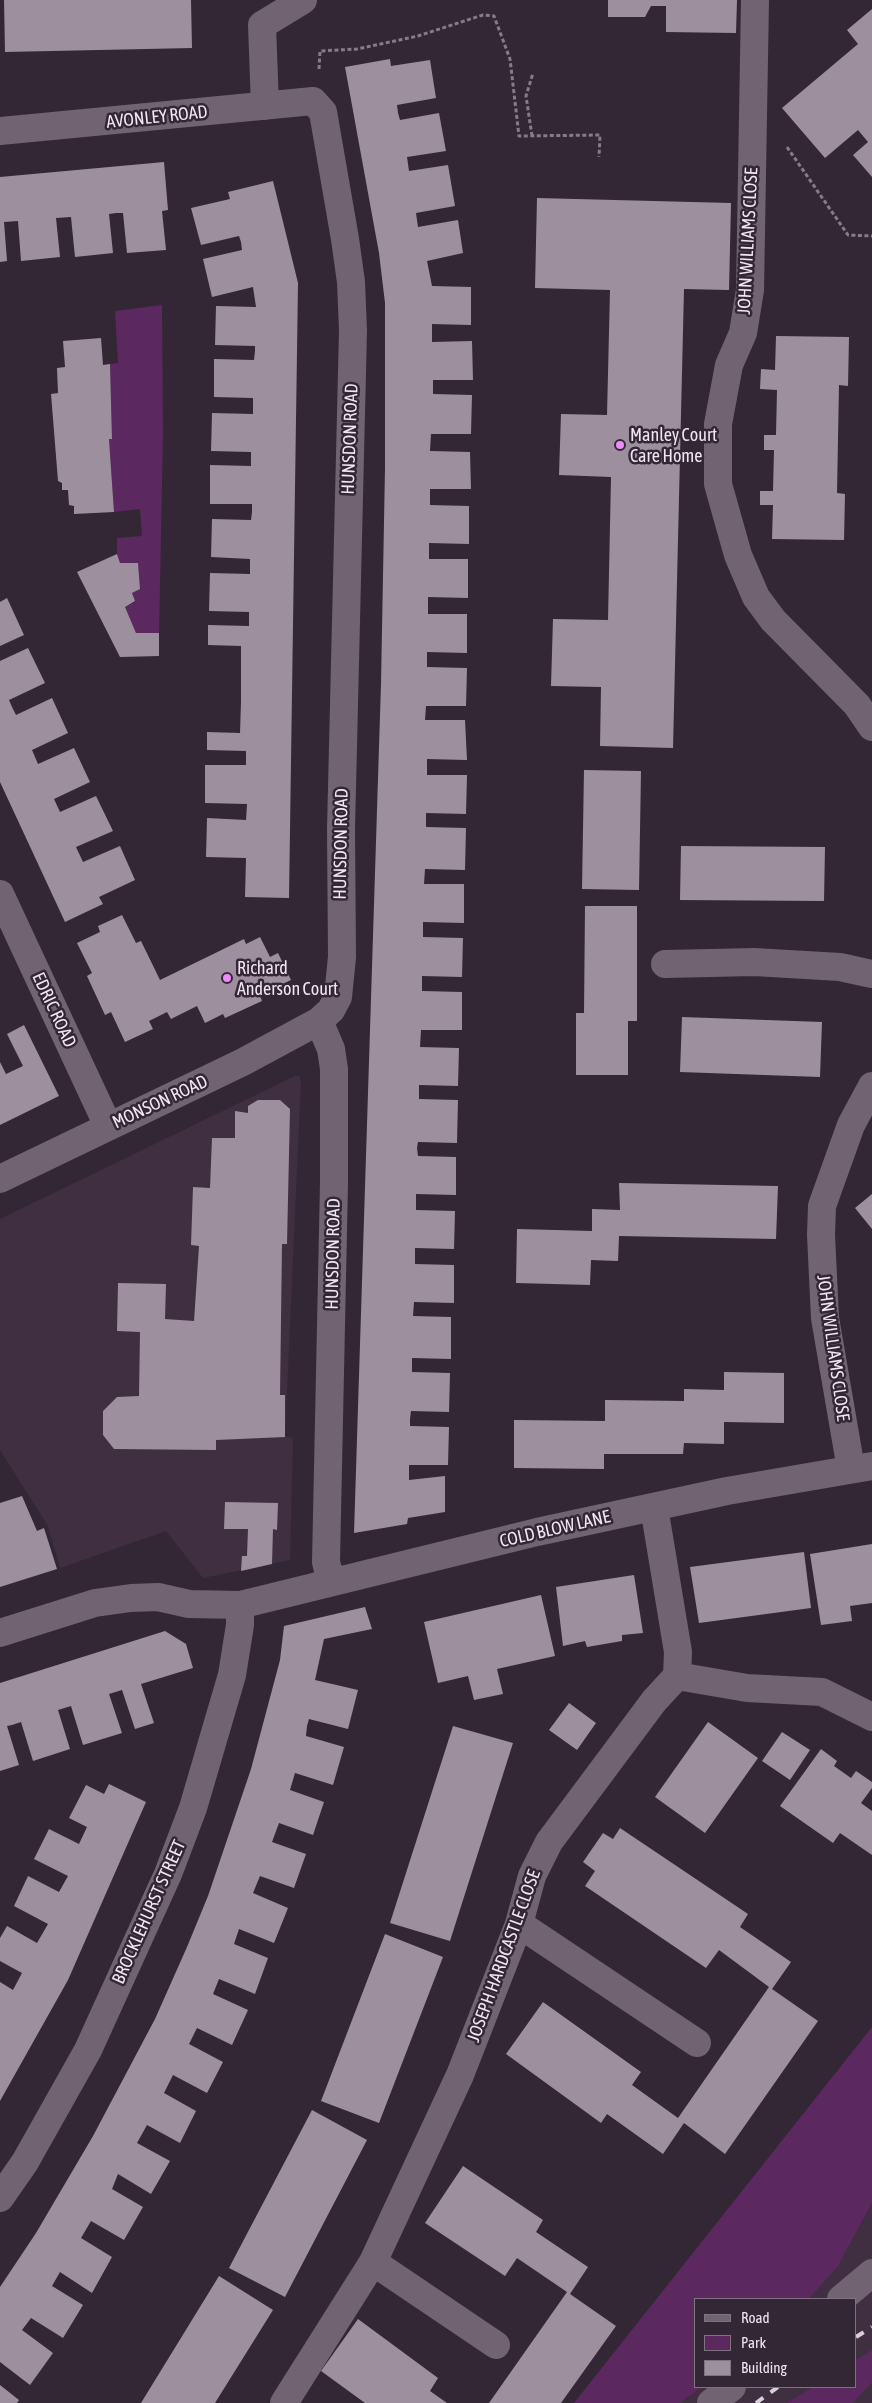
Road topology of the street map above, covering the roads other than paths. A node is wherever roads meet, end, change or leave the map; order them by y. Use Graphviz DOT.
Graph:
graph roads {
  1 [pos="303,0"];
  2 [pos="755,0"];
  3 [pos="314,101"];
  4 [pos="265,106"];
  5 [pos="0,131"];
  6 [pos="872,727"];
  7 [pos="0,894"];
  8 [pos="665,964"];
  9 [pos="872,974"];
  10 [pos="319,1021"];
  11 [pos="872,1086"];
  12 [pos="108,1126"];
  13 [pos="0,1179"];
  14 [pos="862,1468"];
  15 [pos="654,1507"];
  16 [pos="331,1582"];
  17 [pos="240,1605"];
  18 [pos="0,1633"];
  19 [pos="677,1676"];
  20 [pos="872,1717"];
  21 [pos="519,1924"];
  22 [pos="697,2042"];
  23 [pos="0,2198"];
  24 [pos="374,2262"];
  25 [pos="872,2273"];
  26 [pos="842,2298"];
  27 [pos="496,2345"];
  28 [pos="731,2388"];
  29 [pos="284,2403"];
  30 [pos="711,2403"];
  1 -- 4 [label="street"];
  2 -- 6 [label="street, JOHN WILLIAMS CLOSE"];
  3 -- 4 [label="street, AVONLEY ROAD"];
  3 -- 10 [label="street, HUNSDON ROAD"];
  4 -- 5 [label="street, AVONLEY ROAD"];
  7 -- 12 [label="street, EDRIC ROAD"];
  8 -- 9 [label="street"];
  10 -- 12 [label="street, MONSON ROAD"];
  10 -- 16 [label="street, HUNSDON ROAD"];
  11 -- 14 [label="street, JOHN WILLIAMS CLOSE"];
  12 -- 13 [label="street, MONSON ROAD"];
  14 -- 15 [label="street, COLD BLOW LANE"];
  15 -- 16 [label="street, COLD BLOW LANE"];
  15 -- 19 [label="street"];
  16 -- 17 [label="street, COLD BLOW LANE"];
  17 -- 18 [label="street, COLD BLOW LANE"];
  17 -- 23 [label="street, BROCKLEHURST STREET"];
  19 -- 20 [label="street"];
  19 -- 21 [label="street, JOSEPH HARDCASTLE CLOSE"];
  21 -- 22 [label="street"];
  21 -- 24 [label="street, JOSEPH HARDCASTLE CLOSE"];
  24 -- 27 [label="street"];
  24 -- 29 [label="street, JOSEPH HARDCASTLE CLOSE"];
  25 -- 26 [label="street"];
  28 -- 30 [label="street"];
}
